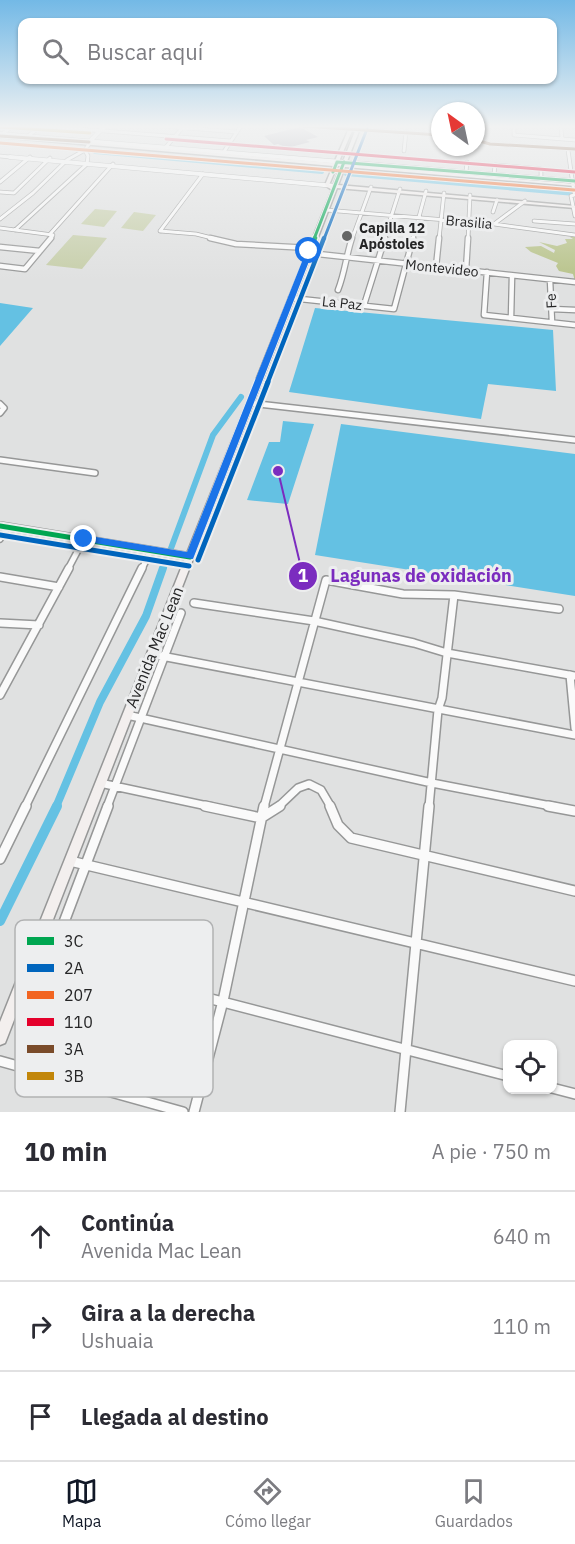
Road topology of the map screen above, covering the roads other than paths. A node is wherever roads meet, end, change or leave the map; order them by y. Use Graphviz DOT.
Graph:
graph roads {
  1 [pos="29,178"];
  2 [pos="49,178"];
  3 [pos="71,178"];
  4 [pos="101,178"];
  5 [pos="200,178"];
  6 [pos="262,178"];
  7 [pos="334,178"];
  8 [pos="336,178"];
  9 [pos="505,178"];
  10 [pos="542,178"];
  11 [pos="333,183"];
  12 [pos="574,183"];
  13 [pos="371,188"];
  14 [pos="400,190"];
  15 [pos="0,192"];
  16 [pos="6,192"];
  17 [pos="426,192"];
  18 [pos="574,193"];
  19 [pos="445,194"];
  20 [pos="470,196"];
  21 [pos="0,197"];
  22 [pos="497,200"];
  23 [pos="524,202"];
  24 [pos="574,206"];
  25 [pos="326,210"];
  26 [pos="493,212"];
  27 [pos="360,213"];
  28 [pos="391,216"];
  29 [pos="575,216"];
  30 [pos="418,218"];
  31 [pos="0,219"];
  32 [pos="442,220"];
  33 [pos="534,221"];
  34 [pos="469,222"];
  35 [pos="494,224"];
  36 [pos="575,224"];
  37 [pos="0,228"];
  38 [pos="15,230"];
  39 [pos="51,235"];
  40 [pos="575,235"];
  41 [pos="0,247"];
  42 [pos="310,250"];
  43 [pos="40,251"];
  44 [pos="345,258"];
  45 [pos="377,261"];
  46 [pos="408,264"];
  47 [pos="0,266"];
  48 [pos="436,267"];
  49 [pos="466,270"];
  50 [pos="487,272"];
  51 [pos="512,276"];
  52 [pos="550,280"];
  53 [pos="575,282"];
  54 [pos="338,290"];
  55 [pos="291,298"];
  56 [pos="364,305"];
  57 [pos="552,309"];
  58 [pos="575,310"];
  59 [pos="511,318"];
  60 [pos="552,322"];
  61 [pos="575,325"];
  62 [pos="250,403"];
  63 [pos="0,404"];
  64 [pos="0,413"];
  65 [pos="575,440"];
  66 [pos="0,460"];
  67 [pos="96,473"];
  68 [pos="4,527"];
  69 [pos="0,539"];
  70 [pos="84,539"];
  71 [pos="151,550"];
  72 [pos="190,557"];
  73 [pos="0,577"];
  74 [pos="59,586"];
  75 [pos="454,595"];
  76 [pos="194,603"];
  77 [pos="559,609"];
  78 [pos="181,613"];
  79 [pos="314,621"];
  80 [pos="0,623"];
  81 [pos="39,624"];
  82 [pos="151,654"];
  83 [pos="447,654"];
  84 [pos="164,656"];
  85 [pos="573,676"];
  86 [pos="298,682"];
  87 [pos="0,694"];
  88 [pos="438,710"];
  89 [pos="127,715"];
  90 [pos="141,718"];
  91 [pos="575,728"];
  92 [pos="575,735"];
  93 [pos="282,748"];
  94 [pos="100,783"];
  95 [pos="432,783"];
  96 [pos="115,786"];
  97 [pos="575,811"];
  98 [pos="261,818"];
  99 [pos="424,854"];
  100 [pos="0,857"];
  101 [pos="69,861"];
  102 [pos="86,864"];
  103 [pos="575,891"];
  104 [pos="243,903"];
  105 [pos="46,920"];
  106 [pos="65,920"];
  107 [pos="415,944"];
  108 [pos="575,981"];
  109 [pos="213,998"];
  110 [pos="14,1000"];
  111 [pos="223,1001"];
  112 [pos="0,1038"];
  113 [pos="213,1039"];
  114 [pos="404,1048"];
  115 [pos="0,1061"];
  116 [pos="15,1065"];
  117 [pos="503,1075"];
  118 [pos="557,1089"];
  119 [pos="575,1094"];
  120 [pos="129,1097"];
  121 [pos="198,1097"];
  122 [pos="183,1112"];
  123 [pos="194,1112"];
  124 [pos="400,1112"];
  1 -- 16 [label="street"];
  2 -- 31 [label="street"];
  3 -- 38 [label="street"];
  4 -- 39 [label="street"];
  5 -- 42 [label="street, Montevideo"];
  6 -- 11 [label="street"];
  7 -- 11 [label="main road, Avenida Mac Lean"];
  8 -- 11 [label="main road, Avenida Mac Lean"];
  9 -- 12 [label="main road"];
  10 -- 12 [label="street"];
  11 -- 13 [label="main road"];
  11 -- 25 [label="main road, Avenida Mac Lean"];
  12 -- 18 [label="street"];
  13 -- 14 [label="main road"];
  13 -- 27 [label="street"];
  14 -- 17 [label="main road"];
  14 -- 28 [label="street"];
  15 -- 16 [label="street"];
  16 -- 21 [label="street"];
  17 -- 19 [label="main road"];
  17 -- 30 [label="street"];
  18 -- 24 [label="street"];
  19 -- 20 [label="main road"];
  19 -- 32 [label="street"];
  20 -- 22 [label="main road"];
  20 -- 23 [label="main road"];
  20 -- 34 [label="street"];
  22 -- 23 [label="main road"];
  22 -- 26 [label="street"];
  23 -- 24 [label="main road"];
  23 -- 35 [label="street"];
  24 -- 29 [label="street"];
  25 -- 27 [label="street, Brasilia"];
  25 -- 42 [label="main road, Avenida Mac Lean"];
  27 -- 28 [label="street, Brasilia"];
  27 -- 44 [label="street"];
  28 -- 30 [label="street, Brasilia"];
  28 -- 45 [label="street"];
  30 -- 32 [label="street, Brasilia"];
  30 -- 46 [label="street"];
  32 -- 34 [label="street, Brasilia"];
  32 -- 48 [label="street"];
  33 -- 36 [label="street"];
  34 -- 35 [label="street, Brasilia"];
  34 -- 49 [label="street"];
  35 -- 40 [label="street, Brasilia"];
  37 -- 38 [label="street"];
  38 -- 39 [label="street"];
  39 -- 43 [label="street"];
  41 -- 43 [label="street"];
  42 -- 44 [label="street, Montevideo"];
  42 -- 55 [label="main road, Avenida Mac Lean"];
  43 -- 47 [label="street"];
  44 -- 45 [label="street, Montevideo"];
  44 -- 54 [label="street"];
  45 -- 46 [label="street, Montevideo"];
  45 -- 56 [label="street"];
  46 -- 48 [label="street, Montevideo"];
  46 -- 56 [label="street, La Paz"];
  48 -- 49 [label="street, Montevideo"];
  49 -- 50 [label="street, Montevideo"];
  50 -- 51 [label="street, Montevideo"];
  50 -- 59 [label="street"];
  51 -- 52 [label="street, Montevideo"];
  51 -- 59 [label="street"];
  52 -- 53 [label="street, Montevideo"];
  52 -- 57 [label="street, Fe"];
  55 -- 56 [label="street, La Paz"];
  55 -- 62 [label="main road, Avenida Mac Lean"];
  57 -- 58 [label="street"];
  57 -- 60 [label="street, Fe"];
  59 -- 60 [label="street"];
  60 -- 61 [label="street"];
  62 -- 65 [label="street"];
  62 -- 72 [label="main road, Avenida Mac Lean"];
  63 -- 64 [label="street"];
  66 -- 67 [label="street"];
  68 -- 69 [label="street"];
  68 -- 70 [label="street"];
  70 -- 71 [label="street"];
  70 -- 74 [label="street"];
  71 -- 72 [label="street"];
  71 -- 100 [label="street"];
  72 -- 82 [label="main road, Avenida Mac Lean"];
  73 -- 74 [label="street"];
  74 -- 81 [label="street"];
  75 -- 77 [label="street"];
  75 -- 79 [label="street"];
  75 -- 83 [label="street"];
  76 -- 79 [label="street"];
  78 -- 84 [label="street"];
  79 -- 83 [label="street"];
  79 -- 86 [label="street"];
  80 -- 81 [label="street"];
  81 -- 87 [label="street"];
  82 -- 84 [label="street"];
  82 -- 89 [label="main road, Avenida Mac Lean"];
  83 -- 85 [label="street"];
  83 -- 88 [label="street"];
  84 -- 86 [label="street"];
  84 -- 90 [label="street"];
  85 -- 91 [label="street"];
  86 -- 88 [label="street"];
  86 -- 93 [label="street"];
  88 -- 92 [label="street"];
  88 -- 95 [label="street"];
  89 -- 90 [label="street"];
  89 -- 94 [label="main road, Avenida Mac Lean"];
  90 -- 93 [label="street"];
  90 -- 96 [label="street"];
  93 -- 95 [label="street"];
  93 -- 98 [label="street"];
  94 -- 96 [label="street"];
  94 -- 101 [label="main road, Avenida Mac Lean"];
  95 -- 97 [label="street"];
  95 -- 99 [label="street"];
  96 -- 98 [label="street"];
  96 -- 102 [label="street"];
  98 -- 99 [label="street"];
  98 -- 104 [label="street"];
  99 -- 103 [label="street"];
  99 -- 107 [label="street"];
  101 -- 102 [label="street"];
  101 -- 105 [label="main road, Avenida Mac Lean"];
  102 -- 104 [label="street"];
  102 -- 106 [label="street"];
  104 -- 107 [label="street"];
  104 -- 111 [label="street"];
  107 -- 108 [label="street"];
  107 -- 114 [label="street"];
  109 -- 111 [label="street"];
  110 -- 112 [label="main road, Avenida Mac Lean"];
  111 -- 113 [label="street"];
  111 -- 114 [label="street"];
  114 -- 117 [label="street"];
  114 -- 124 [label="street"];
  115 -- 116 [label="street"];
  118 -- 119 [label="street"];
  120 -- 122 [label="street"];
  121 -- 123 [label="street"];
}
